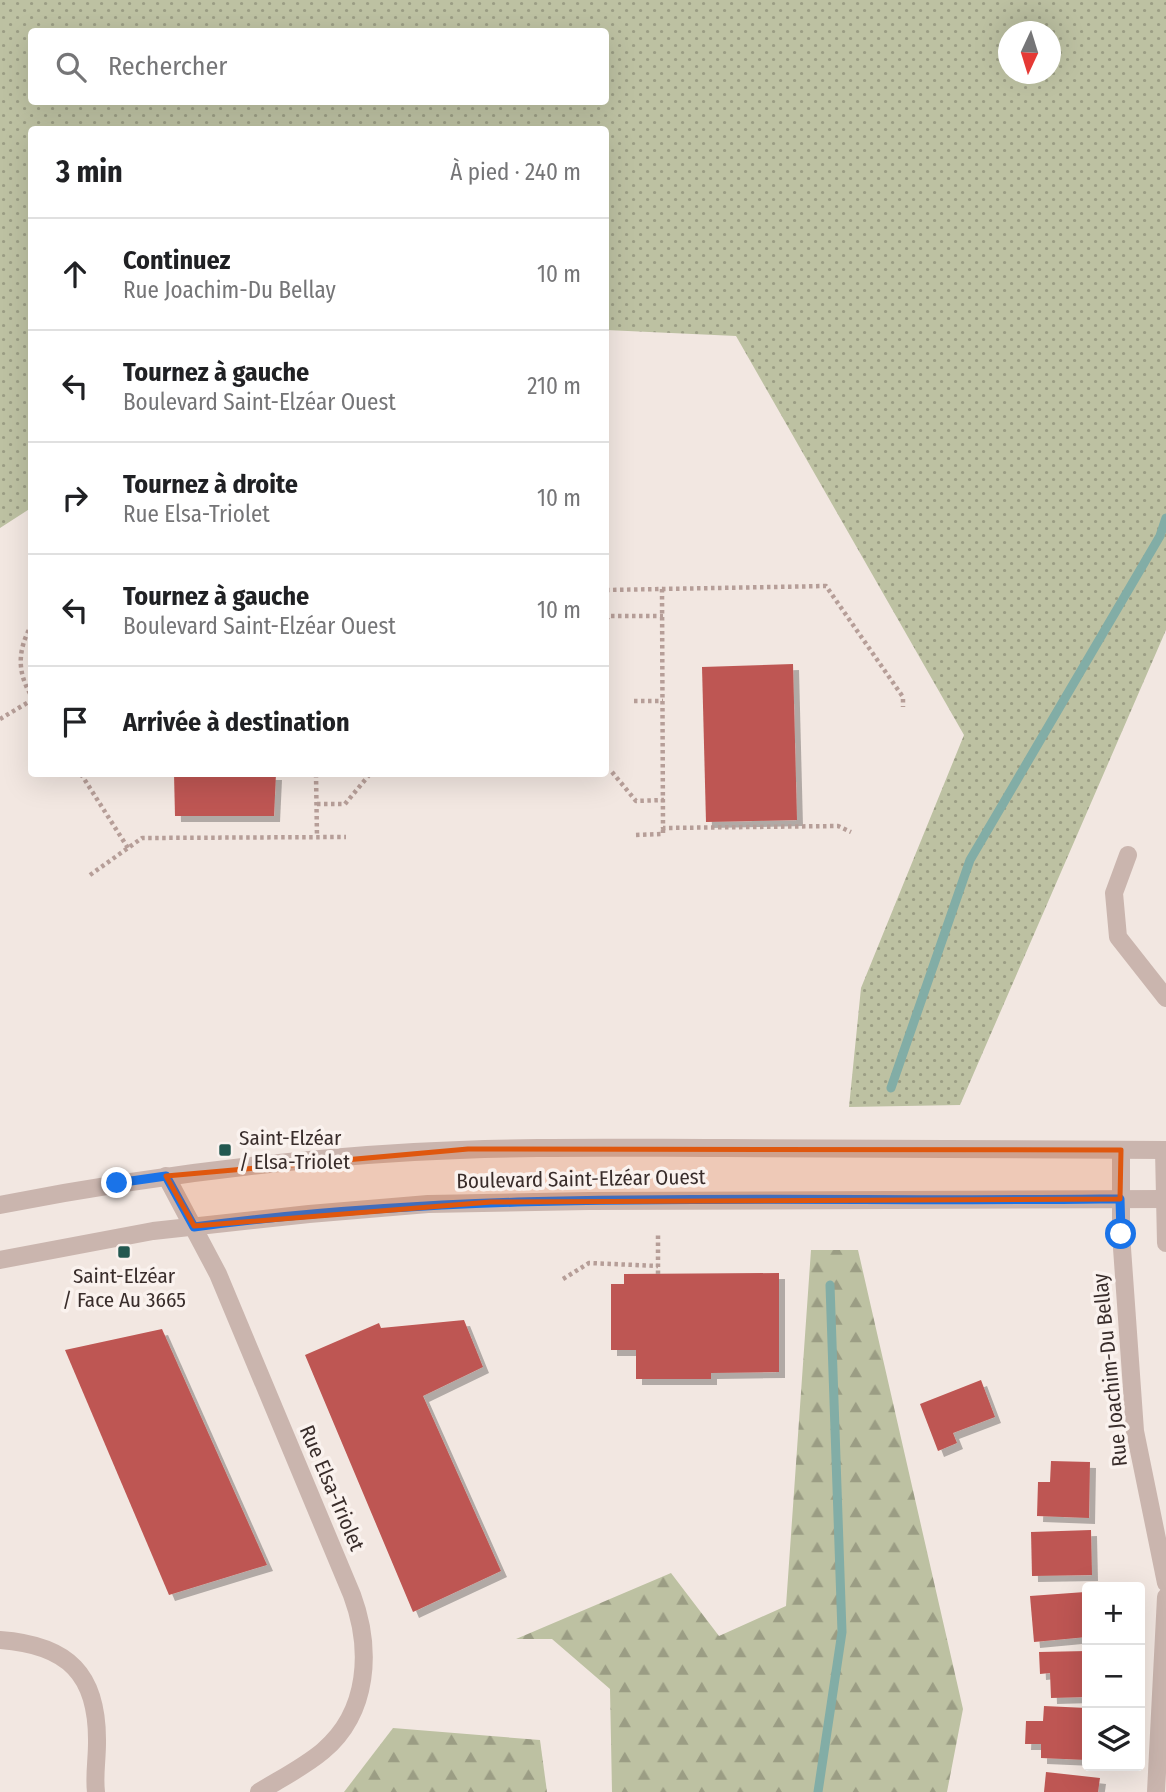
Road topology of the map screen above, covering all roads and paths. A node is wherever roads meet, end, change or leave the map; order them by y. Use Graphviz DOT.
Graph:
graph roads {
  1 [pos="662,589"];
  2 [pos="609,590"];
  3 [pos="609,616"];
  4 [pos="663,616"];
  5 [pos="28,633"];
  6 [pos="28,690"];
  7 [pos="634,701"];
  8 [pos="663,701"];
  9 [pos="28,702"];
  10 [pos="903,707"];
  11 [pos="0,719"];
  12 [pos="612,772"];
  13 [pos="83,777"];
  14 [pos="316,777"];
  15 [pos="368,777"];
  16 [pos="664,800"];
  17 [pos="317,804"];
  18 [pos="663,828"];
  19 [pos="851,832"];
  20 [pos="636,835"];
  21 [pos="346,836"];
  22 [pos="317,837"];
  23 [pos="128,848"];
  24 [pos="1128,855"];
  25 [pos="90,875"];
  26 [pos="1166,998"];
  27 [pos="1121,1150"];
  28 [pos="1165,1150"];
  29 [pos="166,1176"];
  30 [pos="1120,1199"];
  31 [pos="1165,1199"];
  32 [pos="0,1205"];
  33 [pos="194,1227"];
  34 [pos="658,1235"];
  35 [pos="1166,1243"];
  36 [pos="0,1260"];
  37 [pos="658,1266"];
  38 [pos="658,1273"];
  39 [pos="563,1279"];
  40 [pos="1166,1583"];
  41 [pos="1166,1597"];
  42 [pos="0,1640"];
  43 [pos="96,1792"];
  44 [pos="259,1792"];
  45 [pos="1156,1792"];
  1 -- 2 [label="path"];
  1 -- 4 [label="path"];
  1 -- 10 [label="path"];
  3 -- 4 [label="path"];
  4 -- 8 [label="path"];
  5 -- 6 [label="path"];
  7 -- 8 [label="path"];
  8 -- 16 [label="path"];
  9 -- 11 [label="path"];
  12 -- 16 [label="path"];
  13 -- 23 [label="path"];
  14 -- 17 [label="path"];
  15 -- 17 [label="path"];
  16 -- 18 [label="path"];
  17 -- 22 [label="path"];
  18 -- 19 [label="path"];
  18 -- 20 [label="path"];
  21 -- 22 [label="path"];
  22 -- 23 [label="path"];
  23 -- 25 [label="path"];
  24 -- 26 [label="street"];
  27 -- 28 [label="street, Boulevard Saint-Elzéar Ouest"];
  27 -- 29 [label="street, Boulevard Saint-Elzéar Ouest"];
  27 -- 30 [label="street, Rue Joachim-Du Bellay"];
  28 -- 31 [label="street"];
  29 -- 32 [label="street, Boulevard Saint-Elzéar Ouest"];
  29 -- 33 [label="street, Rue Elsa-Triolet"];
  30 -- 31 [label="street, Boulevard Saint-Elzéar Ouest"];
  30 -- 33 [label="street, Boulevard Saint-Elzéar Ouest"];
  30 -- 40 [label="street, Rue Joachim-Du Bellay"];
  31 -- 35 [label="street"];
  33 -- 36 [label="street, Boulevard Saint-Elzéar Ouest"];
  33 -- 44 [label="street, Rue Elsa-Triolet"];
  34 -- 37 [label="path"];
  37 -- 38 [label="path"];
  37 -- 39 [label="path"];
  41 -- 45 [label="street"];
  42 -- 43 [label="street"];
}
